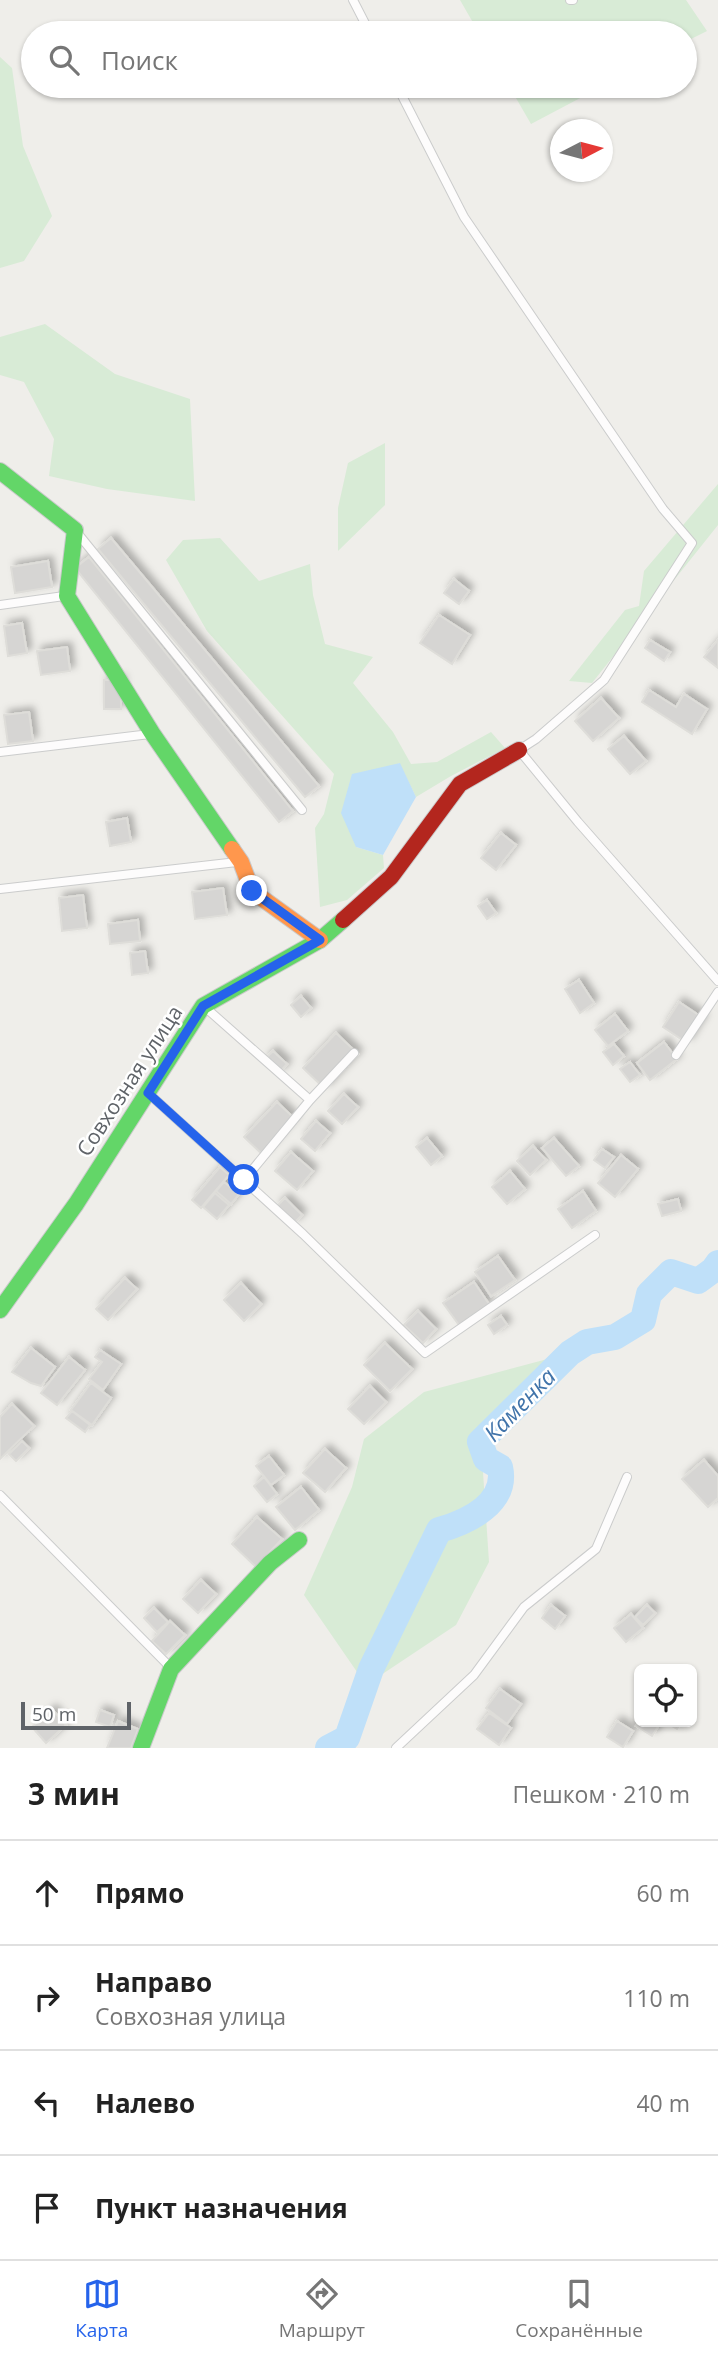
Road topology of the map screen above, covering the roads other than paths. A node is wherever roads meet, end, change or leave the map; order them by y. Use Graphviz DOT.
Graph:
graph roads {
  1 [pos="353,0"];
  2 [pos="364,21"];
  3 [pos="403,98"];
  4 [pos="0,471"];
  5 [pos="75,530"];
  6 [pos="67,596"];
  7 [pos="0,605"];
  8 [pos="152,733"];
  9 [pos="519,750"];
  10 [pos="0,752"];
  11 [pos="302,810"];
  12 [pos="241,862"];
  13 [pos="0,889"];
  14 [pos="320,940"];
  15 [pos="718,981"];
  16 [pos="718,992"];
  17 [pos="203,1006"];
  18 [pos="354,1053"];
  19 [pos="676,1055"];
  20 [pos="148,1093"];
  21 [pos="310,1100"];
  22 [pos="244,1180"];
  23 [pos="595,1235"];
  24 [pos="0,1310"];
  25 [pos="627,1477"];
  26 [pos="0,1495"];
  27 [pos="299,1540"];
  28 [pos="172,1669"];
  29 [pos="141,1748"];
  30 [pos="396,1748"];
  1 -- 2 [label="lane"];
  3 -- 9 [label="lane"];
  4 -- 5 [label="street"];
  5 -- 6 [label="street"];
  5 -- 11 [label="lane"];
  6 -- 7 [label="lane"];
  6 -- 8 [label="street"];
  8 -- 10 [label="lane"];
  8 -- 12 [label="street"];
  9 -- 14 [label="street, Совхозная улица"];
  9 -- 15 [label="lane"];
  12 -- 13 [label="lane"];
  12 -- 14 [label="street"];
  14 -- 17 [label="street, Совхозная улица"];
  16 -- 19 [label="lane"];
  17 -- 20 [label="street, Совхозная улица"];
  17 -- 21 [label="lane"];
  18 -- 21 [label="lane"];
  20 -- 22 [label="lane"];
  20 -- 24 [label="street, Совхозная улица"];
  21 -- 22 [label="lane"];
  22 -- 23 [label="lane"];
  25 -- 30 [label="lane"];
  26 -- 28 [label="lane"];
  27 -- 28 [label="street"];
  28 -- 29 [label="street"];
}
